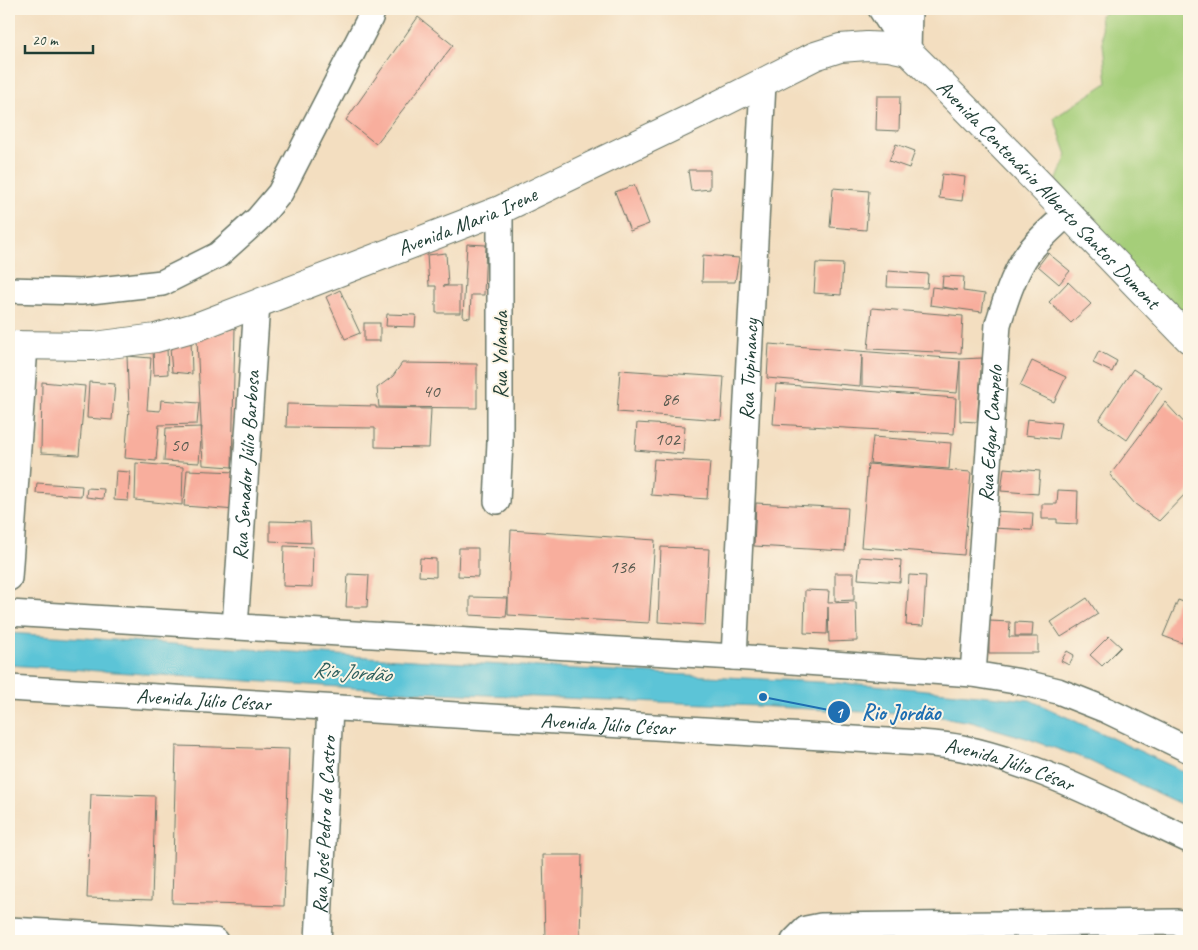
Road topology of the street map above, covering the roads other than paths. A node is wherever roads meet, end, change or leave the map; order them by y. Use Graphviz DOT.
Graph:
graph roads {
  1 [pos="373,9"];
  2 [pos="881,9"];
  3 [pos="908,9"];
  4 [pos="908,51"];
  5 [pos="763,83"];
  6 [pos="500,210"];
  7 [pos="1067,214"];
  8 [pos="9,290"];
  9 [pos="257,304"];
  10 [pos="1189,339"];
  11 [pos="17,345"];
  12 [pos="497,501"];
  13 [pos="9,578"];
  14 [pos="9,613"];
  15 [pos="235,627"];
  16 [pos="734,657"];
  17 [pos="974,674"];
  18 [pos="9,688"];
  19 [pos="330,708"];
  20 [pos="1189,750"];
  21 [pos="1189,840"];
  22 [pos="1189,929"];
  23 [pos="9,930"];
  24 [pos="215,941"];
  25 [pos="318,941"];
  26 [pos="794,941"];
  1 -- 8 [label="street"];
  2 -- 4 [label="street, Avenida Centenário Alberto Santos Dumont"];
  3 -- 4 [label="street"];
  4 -- 5 [label="main road, Avenida Maria Irene"];
  4 -- 7 [label="main road, Avenida Centenário Alberto Santos Dumont"];
  5 -- 6 [label="main road, Avenida Maria Irene"];
  5 -- 16 [label="street, Rua Tupinancy"];
  6 -- 9 [label="main road, Avenida Maria Irene"];
  6 -- 12 [label="street, Rua Yolanda"];
  7 -- 10 [label="main road, Avenida Centenário Alberto Santos Dumont"];
  7 -- 17 [label="street, Rua Edgar Campelo"];
  9 -- 11 [label="main road, Avenida Maria Irene"];
  9 -- 15 [label="street, Rua Senador Júlio Barbosa"];
  11 -- 13 [label="street"];
  14 -- 15 [label="street"];
  15 -- 16 [label="street"];
  16 -- 17 [label="street"];
  17 -- 20 [label="street"];
  18 -- 19 [label="street, Avenida Júlio César"];
  19 -- 21 [label="street, Avenida Júlio César"];
  19 -- 25 [label="street, Rua José Pedro de Castro"];
  22 -- 26 [label="street"];
  23 -- 24 [label="street"];
}
